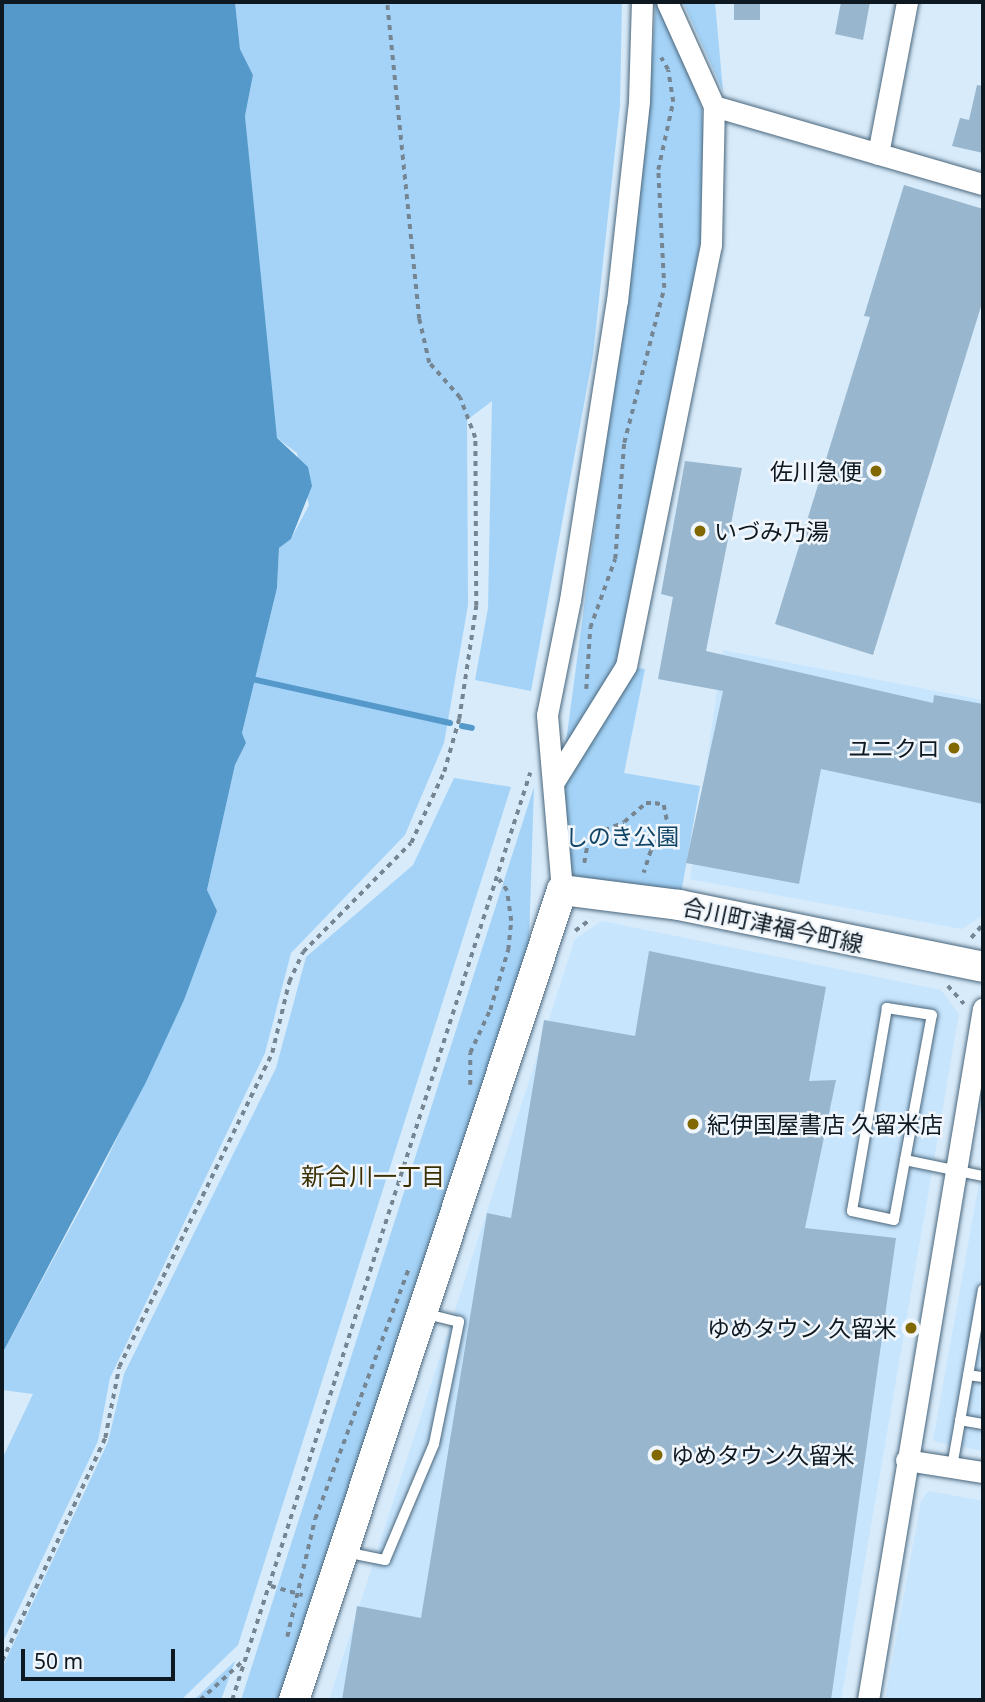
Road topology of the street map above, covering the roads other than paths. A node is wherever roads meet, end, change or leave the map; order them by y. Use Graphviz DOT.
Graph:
graph roads {
  1 [pos="642,2"];
  2 [pos="667,2"];
  3 [pos="907,2"];
  4 [pos="714,106"];
  5 [pos="878,154"];
  6 [pos="983,184"];
  7 [pos="555,780"];
  8 [pos="562,890"];
  9 [pos="983,967"];
  10 [pos="975,1008"];
  11 [pos="905,1160"];
  12 [pos="957,1170"];
  13 [pos="983,1176"];
  14 [pos="983,1290"];
  15 [pos="422,1313"];
  16 [pos="980,1326"];
  17 [pos="968,1375"];
  18 [pos="983,1377"];
  19 [pos="960,1420"];
  20 [pos="983,1424"];
  21 [pos="906,1460"];
  22 [pos="952,1467"];
  23 [pos="983,1472"];
  24 [pos="342,1551"];
  25 [pos="294,1700"];
  26 [pos="867,1700"];
  1 -- 7 [label="street"];
  2 -- 4 [label="street"];
  3 -- 5 [label="street"];
  4 -- 5 [label="street"];
  4 -- 7 [label="street"];
  5 -- 6 [label="street"];
  7 -- 8 [label="street"];
  8 -- 9 [label="street, 合川町津福今町線"];
  8 -- 15 [label="street"];
  10 -- 12 [label="street"];
  11 -- 11 [label="lane"];
  11 -- 12 [label="lane"];
  12 -- 13 [label="lane"];
  12 -- 21 [label="street"];
  14 -- 16 [label="lane"];
  15 -- 24 [label="street"];
  15 -- 24 [label="lane"];
  16 -- 17 [label="lane"];
  17 -- 18 [label="lane"];
  17 -- 19 [label="lane"];
  19 -- 20 [label="lane"];
  19 -- 22 [label="lane"];
  21 -- 22 [label="street"];
  21 -- 26 [label="street"];
  22 -- 23 [label="street"];
  24 -- 25 [label="street"];
}
